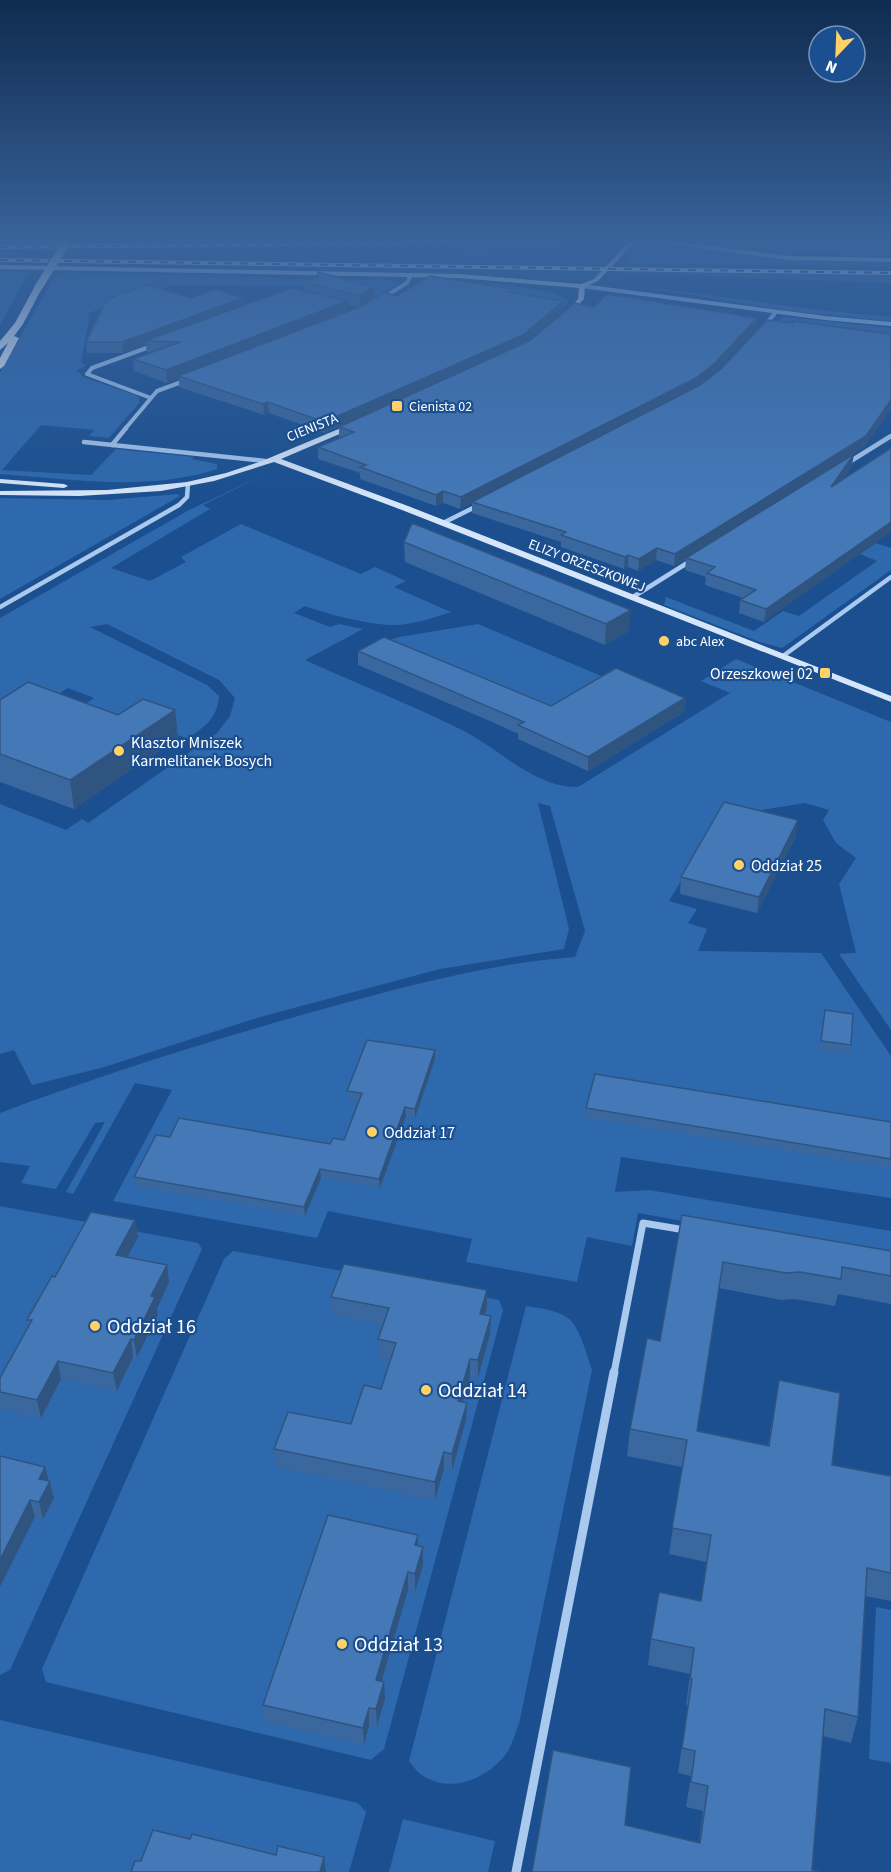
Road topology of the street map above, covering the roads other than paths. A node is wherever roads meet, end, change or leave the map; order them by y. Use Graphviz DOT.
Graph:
graph roads {
  1 [pos="18,325"];
  2 [pos="19,325"];
  3 [pos="764,325"];
  4 [pos="760,329"];
  5 [pos="158,343"];
  6 [pos="0,347"];
  7 [pos="0,366"];
  8 [pos="190,378"];
  9 [pos="151,398"];
  10 [pos="356,424"];
  11 [pos="891,436"];
  12 [pos="84,442"];
  13 [pos="112,445"];
  14 [pos="268,460"];
  15 [pos="837,470"];
  16 [pos="0,481"];
  17 [pos="188,484"];
  18 [pos="119,490"];
  19 [pos="0,493"];
  20 [pos="484,502"];
  21 [pos="443,523"];
  22 [pos="698,556"];
  23 [pos="891,577"];
  24 [pos="633,597"];
  25 [pos="0,607"];
  26 [pos="783,656"];
  27 [pos="891,699"];
  28 [pos="690,1231"];
  29 [pos="516,1872"];
  1 -- 6 [label="main road"];
  2 -- 7 [label="main road"];
  3 -- 4 [label="street"];
  5 -- 9 [label="street"];
  8 -- 9 [label="street"];
  9 -- 13 [label="street"];
  10 -- 14 [label="street, CIENISTA"];
  11 -- 15 [label="street"];
  12 -- 13 [label="street"];
  13 -- 14 [label="street"];
  14 -- 17 [label="street, CIENISTA"];
  14 -- 21 [label="street, ELIZY ORZESZKOWEJ"];
  16 -- 18 [label="street, CIENISTA"];
  17 -- 18 [label="street, CIENISTA"];
  17 -- 25 [label="street"];
  18 -- 19 [label="street, CIENISTA"];
  20 -- 21 [label="street"];
  21 -- 24 [label="street, ELIZY ORZESZKOWEJ"];
  22 -- 24 [label="street"];
  23 -- 26 [label="street"];
  24 -- 26 [label="street, ELIZY ORZESZKOWEJ"];
  26 -- 27 [label="street, ELIZY ORZESZKOWEJ"];
  28 -- 29 [label="street"];
}
